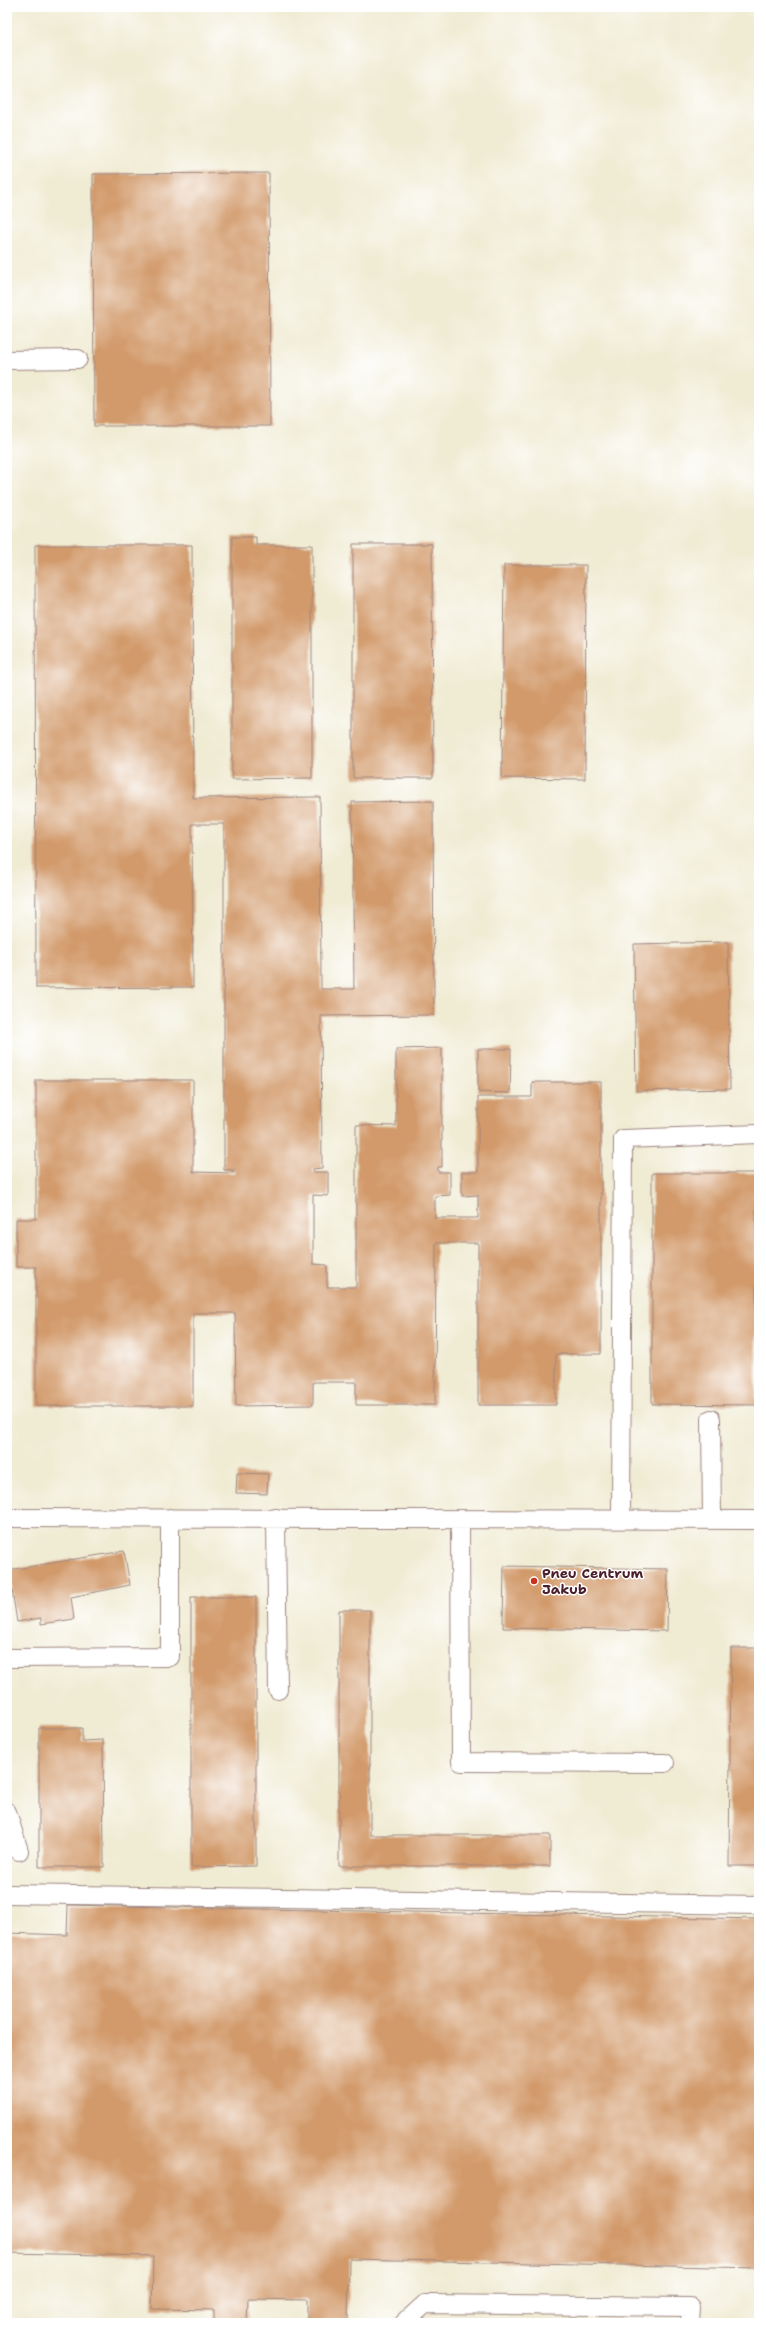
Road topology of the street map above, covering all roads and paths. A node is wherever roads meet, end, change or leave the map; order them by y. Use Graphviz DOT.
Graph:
graph roads {
  1 [pos="78,359"];
  2 [pos="7,360"];
  3 [pos="759,1134"];
  4 [pos="711,1419"];
  5 [pos="7,1518"];
  6 [pos="170,1518"];
  7 [pos="276,1518"];
  8 [pos="460,1519"];
  9 [pos="621,1520"];
  10 [pos="712,1520"];
  11 [pos="759,1520"];
  12 [pos="7,1658"];
  13 [pos="278,1690"];
  14 [pos="665,1763"];
  15 [pos="7,1812"];
  16 [pos="19,1851"];
  17 [pos="7,1894"];
  18 [pos="759,1905"];
  19 [pos="404,2323"];
  20 [pos="690,2323"];
  1 -- 2 [label="lane"];
  3 -- 9 [label="lane"];
  4 -- 10 [label="lane"];
  5 -- 6 [label="lane"];
  6 -- 7 [label="lane"];
  6 -- 12 [label="lane"];
  7 -- 8 [label="lane"];
  7 -- 13 [label="lane"];
  8 -- 9 [label="lane"];
  8 -- 14 [label="lane"];
  9 -- 10 [label="lane"];
  10 -- 11 [label="lane"];
  15 -- 16 [label="lane"];
  17 -- 18 [label="lane"];
  19 -- 20 [label="lane"];
}
